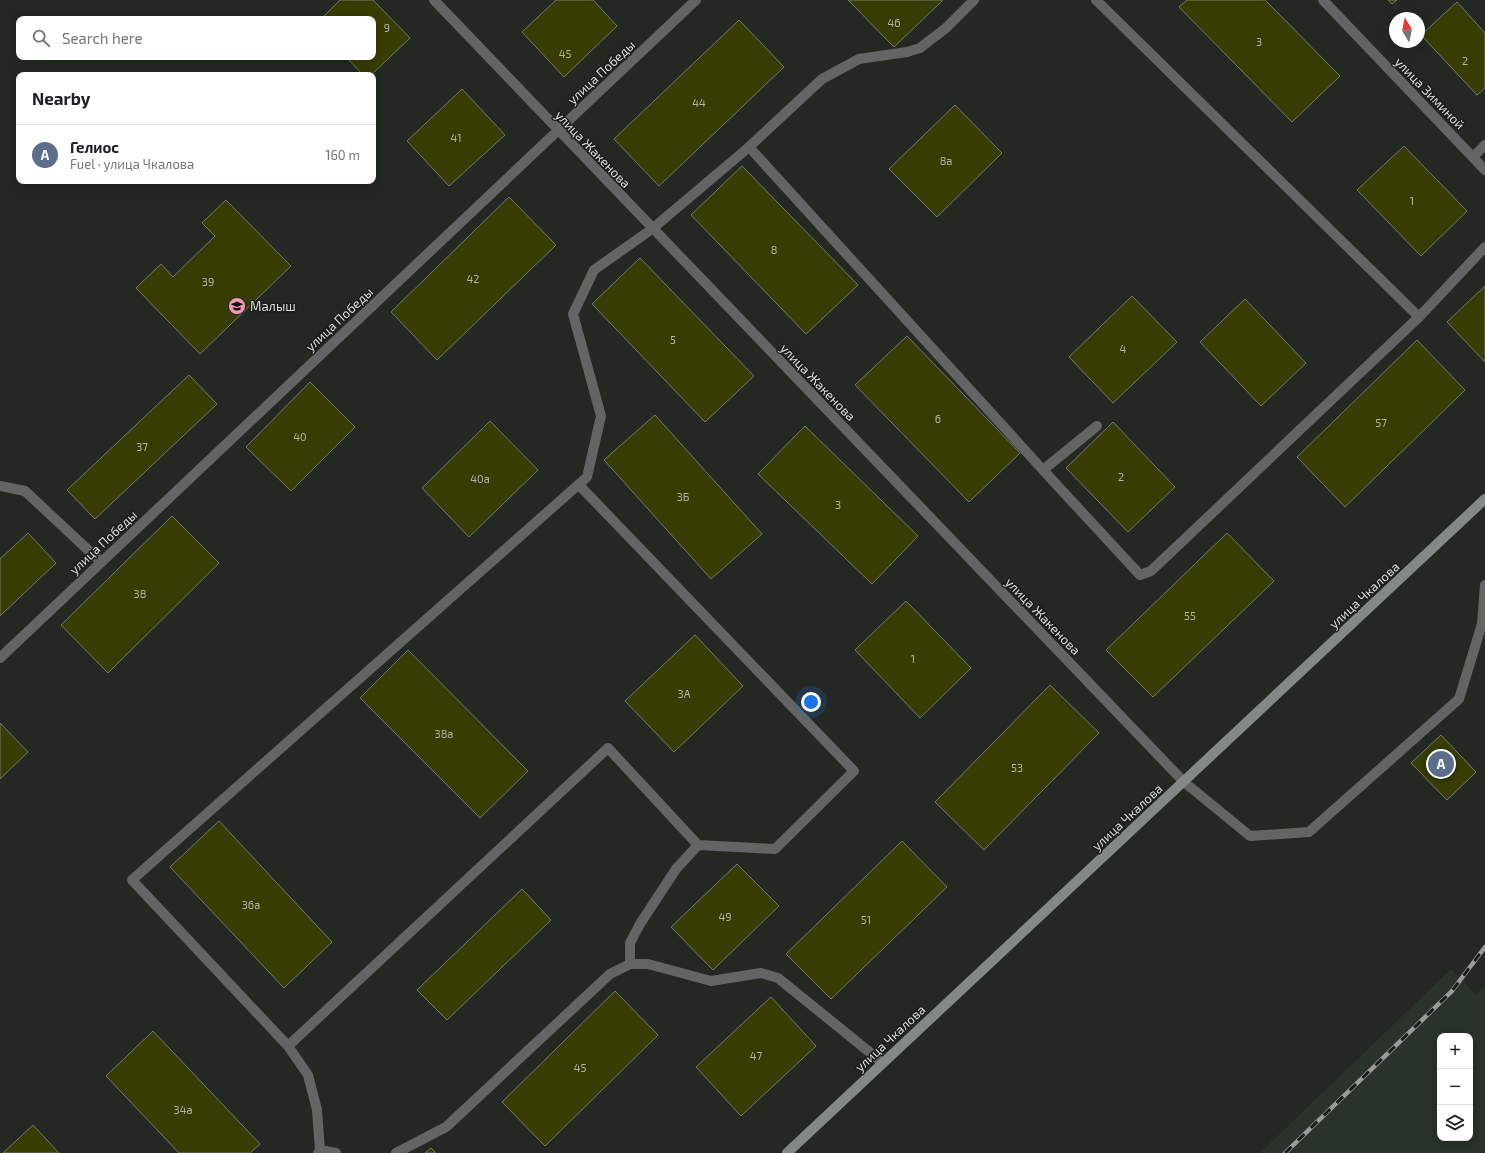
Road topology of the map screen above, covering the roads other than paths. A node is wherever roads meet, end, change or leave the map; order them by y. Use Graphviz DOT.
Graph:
graph roads {
  1 [pos="434,0"];
  2 [pos="696,0"];
  3 [pos="974,0"];
  4 [pos="1096,0"];
  5 [pos="1323,0"];
  6 [pos="558,130"];
  7 [pos="1485,145"];
  8 [pos="748,147"];
  9 [pos="1473,157"];
  10 [pos="1485,170"];
  11 [pos="652,228"];
  12 [pos="1485,247"];
  13 [pos="1419,317"];
  14 [pos="1097,426"];
  15 [pos="1043,470"];
  16 [pos="579,485"];
  17 [pos="0,486"];
  18 [pos="1485,499"];
  19 [pos="101,562"];
  20 [pos="1485,585"];
  21 [pos="0,658"];
  22 [pos="1184,782"];
  23 [pos="698,845"];
  24 [pos="630,964"];
  25 [pos="288,1046"];
  26 [pos="883,1063"];
  27 [pos="319,1152"];
  28 [pos="336,1153"];
  29 [pos="396,1153"];
  30 [pos="787,1153"];
  1 -- 6 [label="street, улица Жакенова"];
  2 -- 6 [label="street, улица Победы"];
  3 -- 8 [label="street"];
  4 -- 13 [label="street"];
  5 -- 9 [label="street, улица Зиминой"];
  6 -- 11 [label="street, улица Жакенова"];
  6 -- 19 [label="street, улица Победы"];
  7 -- 9 [label="street"];
  8 -- 11 [label="street"];
  8 -- 15 [label="street"];
  9 -- 10 [label="street, улица Зиминой"];
  11 -- 16 [label="street"];
  11 -- 22 [label="street, улица Жакенова"];
  12 -- 13 [label="street"];
  13 -- 15 [label="street"];
  14 -- 15 [label="street"];
  16 -- 23 [label="street"];
  16 -- 25 [label="street"];
  17 -- 19 [label="street"];
  18 -- 22 [label="main road, улица Чкалова"];
  19 -- 21 [label="street, улица Победы"];
  20 -- 22 [label="street, улица Жакенова"];
  22 -- 26 [label="main road, улица Чкалова"];
  23 -- 24 [label="street"];
  23 -- 25 [label="street"];
  24 -- 26 [label="street"];
  24 -- 29 [label="street"];
  25 -- 27 [label="street"];
  26 -- 30 [label="main road, улица Чкалова"];
  27 -- 28 [label="street"];
}
